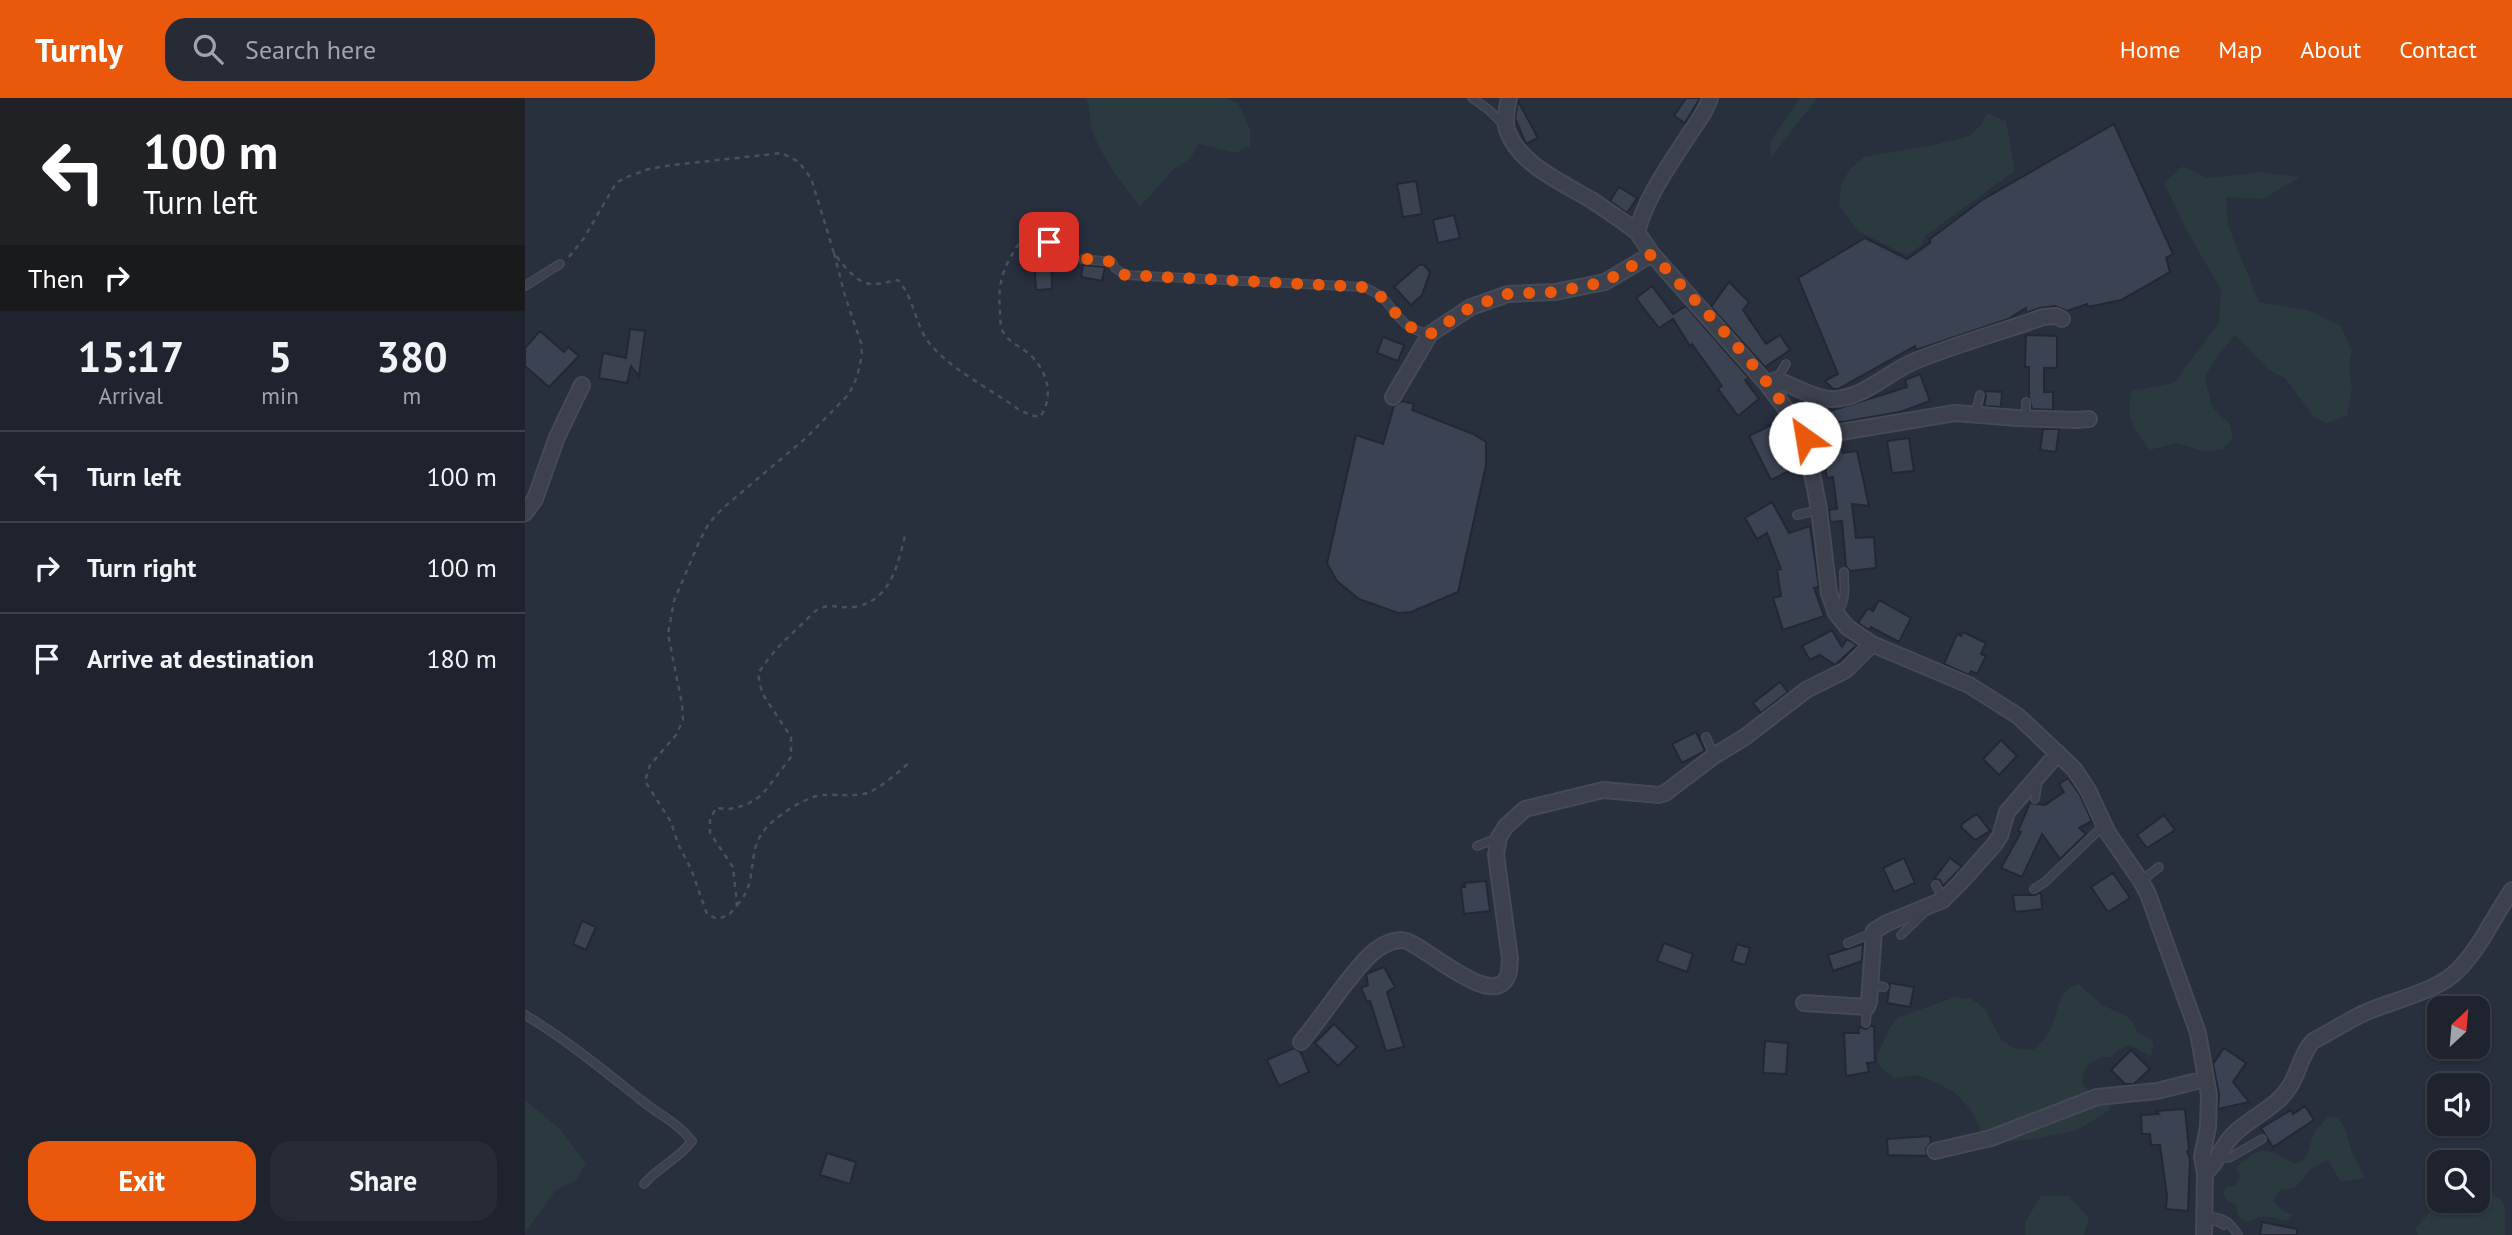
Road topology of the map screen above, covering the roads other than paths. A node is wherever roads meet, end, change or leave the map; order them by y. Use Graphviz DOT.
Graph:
graph roads {
  1 [pos="1472,98"];
  2 [pos="1509,98"];
  3 [pos="1710,98"];
  4 [pos="1506,127"];
  5 [pos="1637,232"];
  6 [pos="1652,254"];
  7 [pos="1083,259"];
  8 [pos="560,264"];
  9 [pos="525,286"];
  10 [pos="2062,319"];
  11 [pos="1430,334"];
  12 [pos="1786,364"];
  13 [pos="1771,382"];
  14 [pos="582,385"];
  15 [pos="1980,395"];
  16 [pos="1393,397"];
  17 [pos="2026,402"];
  18 [pos="1975,415"];
  19 [pos="2026,417"];
  20 [pos="2089,419"];
  21 [pos="1805,438"];
  22 [pos="1819,509"];
  23 [pos="525,513"];
  24 [pos="1797,515"];
  25 [pos="1844,572"];
  26 [pos="1836,613"];
  27 [pos="1871,643"];
  28 [pos="1706,737"];
  29 [pos="2058,752"];
  30 [pos="1714,756"];
  31 [pos="2038,776"];
  32 [pos="2035,799"];
  33 [pos="2104,825"];
  34 [pos="1499,838"];
  35 [pos="1477,846"];
  36 [pos="2159,867"];
  37 [pos="2141,881"];
  38 [pos="1935,885"];
  39 [pos="2034,889"];
  40 [pos="2512,890"];
  41 [pos="1937,903"];
  42 [pos="1874,931"];
  43 [pos="1901,936"];
  44 [pos="1848,943"];
  45 [pos="1804,1003"];
  46 [pos="1867,1007"];
  47 [pos="525,1015"];
  48 [pos="1866,1023"];
  49 [pos="1301,1042"];
  50 [pos="2205,1079"];
  51 [pos="2262,1139"];
  52 [pos="1935,1151"];
  53 [pos="2219,1157"];
  54 [pos="2205,1173"];
  55 [pos="644,1184"];
  56 [pos="2204,1224"];
  57 [pos="2224,1225"];
  58 [pos="2238,1235"];
  1 -- 4 [label="lane"];
  2 -- 4 [label="street"];
  3 -- 5 [label="street"];
  4 -- 5 [label="street"];
  5 -- 6 [label="street"];
  6 -- 11 [label="street"];
  6 -- 13 [label="street"];
  7 -- 11 [label="lane"];
  8 -- 9 [label="lane"];
  10 -- 13 [label="street"];
  11 -- 16 [label="street"];
  12 -- 13 [label="lane"];
  13 -- 21 [label="street"];
  14 -- 23 [label="street"];
  15 -- 18 [label="lane"];
  17 -- 19 [label="lane"];
  18 -- 19 [label="street"];
  18 -- 21 [label="street"];
  19 -- 20 [label="street"];
  21 -- 22 [label="street"];
  22 -- 24 [label="lane"];
  22 -- 26 [label="street"];
  25 -- 26 [label="lane"];
  26 -- 27 [label="street"];
  27 -- 29 [label="street"];
  27 -- 30 [label="street"];
  28 -- 30 [label="lane"];
  29 -- 31 [label="street"];
  29 -- 33 [label="street"];
  30 -- 34 [label="street"];
  31 -- 32 [label="lane"];
  31 -- 41 [label="street"];
  33 -- 37 [label="street"];
  33 -- 39 [label="lane"];
  34 -- 35 [label="lane"];
  34 -- 49 [label="street"];
  36 -- 37 [label="lane"];
  37 -- 50 [label="street"];
  38 -- 41 [label="lane"];
  40 -- 53 [label="street"];
  41 -- 42 [label="street"];
  41 -- 43 [label="lane"];
  42 -- 44 [label="lane"];
  42 -- 46 [label="street"];
  45 -- 46 [label="street"];
  46 -- 48 [label="lane"];
  47 -- 55 [label="lane"];
  50 -- 52 [label="street"];
  50 -- 54 [label="street"];
  51 -- 53 [label="lane"];
  53 -- 54 [label="street"];
  54 -- 56 [label="street"];
  56 -- 57 [label="lane"];
  56 -- 58 [label="lane"];
}
